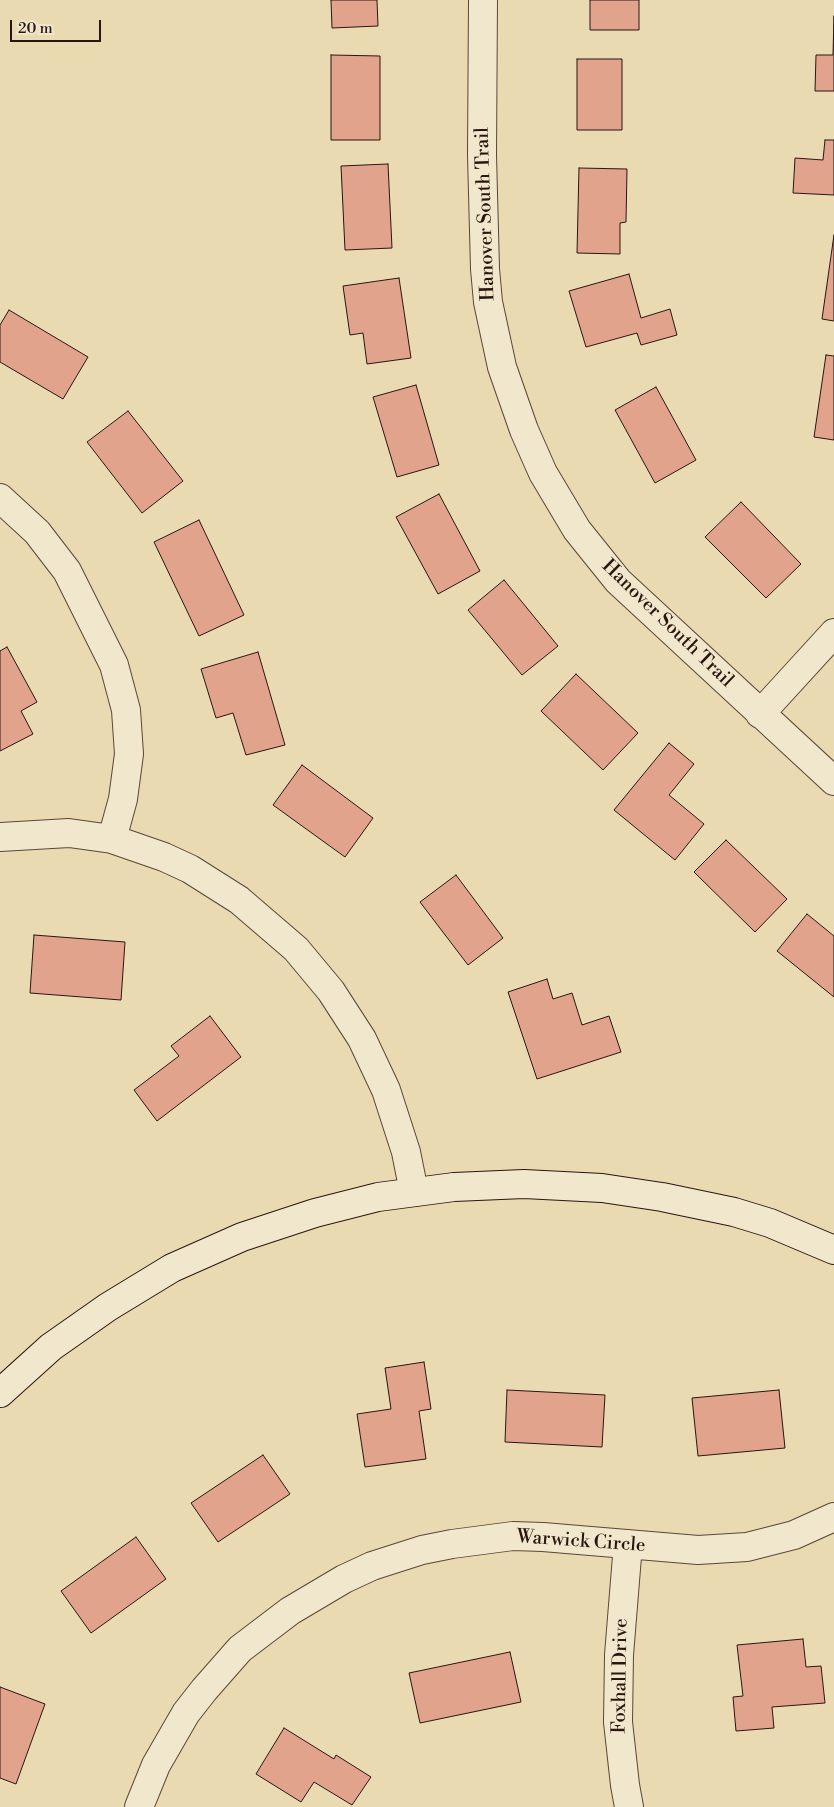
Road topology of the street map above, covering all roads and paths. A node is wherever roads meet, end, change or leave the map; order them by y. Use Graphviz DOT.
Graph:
graph roads {
  1 [pos="482,0"];
  2 [pos="0,498"];
  3 [pos="834,633"];
  4 [pos="760,714"];
  5 [pos="834,781"];
  6 [pos="0,837"];
  7 [pos="112,839"];
  8 [pos="414,1192"];
  9 [pos="834,1250"];
  10 [pos="0,1393"];
  11 [pos="834,1517"];
  12 [pos="628,1544"];
  13 [pos="139,1807"];
  14 [pos="629,1807"];
  1 -- 4 [label="street, Hanover South Trail"];
  2 -- 7 [label="street"];
  3 -- 4 [label="street"];
  4 -- 5 [label="street, Hanover South Trail"];
  6 -- 7 [label="street"];
  7 -- 8 [label="street"];
  8 -- 9 [label="street"];
  8 -- 10 [label="street"];
  11 -- 12 [label="street, Warwick Circle"];
  12 -- 13 [label="street, Warwick Circle"];
  12 -- 14 [label="street, Foxhall Drive"];
}
